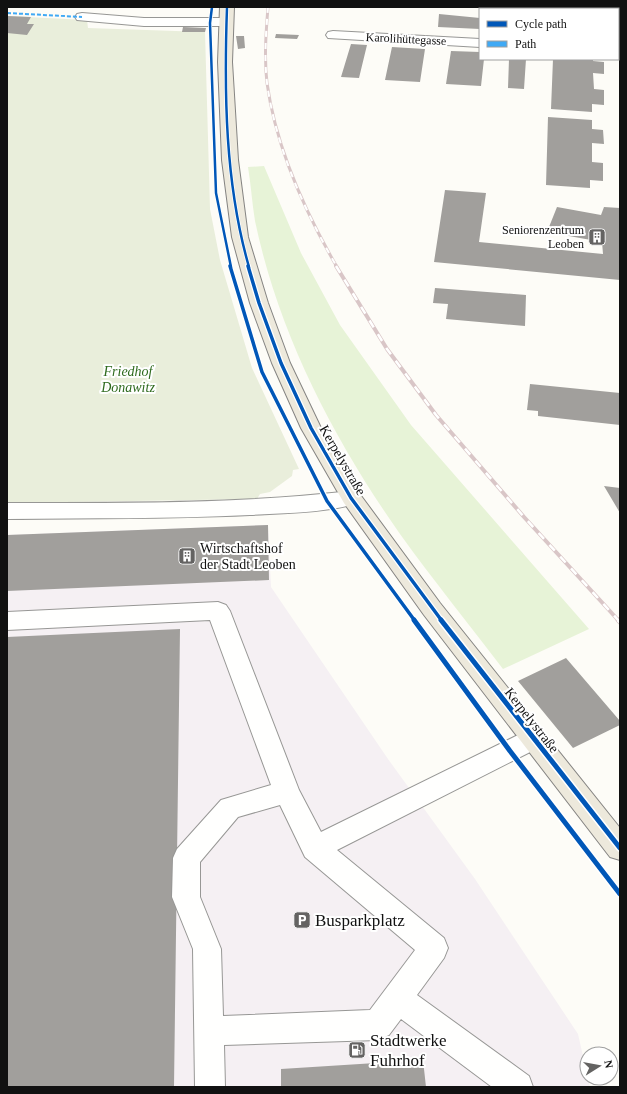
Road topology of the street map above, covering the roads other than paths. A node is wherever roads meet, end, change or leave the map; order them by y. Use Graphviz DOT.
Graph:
graph roads {
  1 [pos="226,15"];
  2 [pos="82,17"];
  3 [pos="333,35"];
  4 [pos="479,43"];
  5 [pos="351,498"];
  6 [pos="7,511"];
  7 [pos="7,621"];
  8 [pos="533,739"];
  9 [pos="287,792"];
  10 [pos="315,848"];
  11 [pos="620,848"];
  12 [pos="397,998"];
  13 [pos="209,1031"];
  14 [pos="210,1087"];
  15 [pos="518,1087"];
  1 -- 2 [label="street"];
  1 -- 5 [label="main road, Kerpelystraße"];
  3 -- 4 [label="street, Karolihüttegasse"];
  5 -- 6 [label="street"];
  5 -- 8 [label="main road, Kerpelystraße"];
  7 -- 9 [label="street"];
  8 -- 10 [label="street"];
  8 -- 11 [label="main road, Kerpelystraße"];
  9 -- 10 [label="street"];
  9 -- 13 [label="street"];
  10 -- 12 [label="street"];
  12 -- 13 [label="street"];
  12 -- 15 [label="street"];
  13 -- 14 [label="street"];
}
